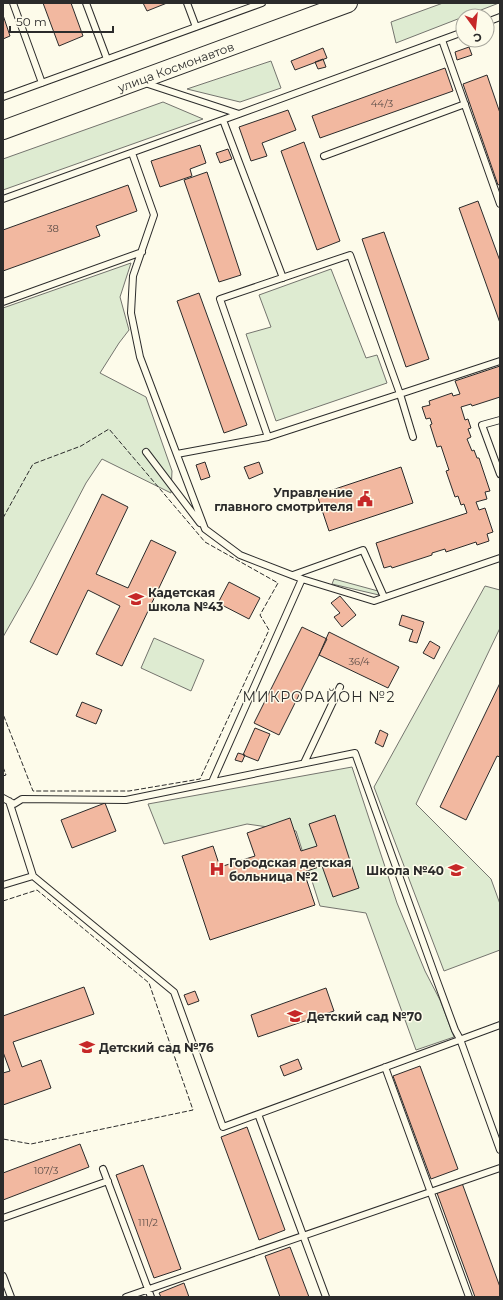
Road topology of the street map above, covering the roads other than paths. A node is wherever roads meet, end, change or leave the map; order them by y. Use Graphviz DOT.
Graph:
graph roads {
  1 [pos="13,3"];
  2 [pos="86,3"];
  3 [pos="187,3"];
  4 [pos="262,3"];
  5 [pos="348,3"];
  6 [pos="196,27"];
  7 [pos="455,35"];
  8 [pos="442,40"];
  9 [pos="107,59"];
  10 [pos="137,81"];
  11 [pos="42,83"];
  12 [pos="3,97"];
  13 [pos="465,104"];
  14 [pos="239,114"];
  15 [pos="223,120"];
  16 [pos="3,130"];
  17 [pos="132,153"];
  18 [pos="324,156"];
  19 [pos="3,199"];
  20 [pos="500,204"];
  21 [pos="142,252"];
  22 [pos="283,278"];
  23 [pos="3,302"];
  24 [pos="500,361"];
  25 [pos="400,394"];
  26 [pos="500,420"];
  27 [pos="268,437"];
  28 [pos="413,437"];
  29 [pos="146,452"];
  30 [pos="176,454"];
  31 [pos="500,474"];
  32 [pos="205,529"];
  33 [pos="500,558"];
  34 [pos="293,576"];
  35 [pos="302,579"];
  36 [pos="384,597"];
  37 [pos="340,687"];
  38 [pos="304,763"];
  39 [pos="212,782"];
  40 [pos="3,798"];
  41 [pos="9,801"];
  42 [pos="33,876"];
  43 [pos="3,885"];
  44 [pos="500,1025"];
  45 [pos="460,1039"];
  46 [pos="385,1067"];
  47 [pos="258,1114"];
  48 [pos="500,1150"];
  49 [pos="500,1168"];
  50 [pos="104,1169"];
  51 [pos="108,1180"];
  52 [pos="431,1192"];
  53 [pos="3,1218"];
  54 [pos="303,1236"];
  55 [pos="3,1276"];
  56 [pos="148,1289"];
  57 [pos="11,1297"];
  58 [pos="126,1297"];
  59 [pos="151,1297"];
  60 [pos="326,1297"];
  61 [pos="469,1297"];
  1 -- 11 [label="lane"];
  2 -- 9 [label="lane"];
  3 -- 6 [label="lane"];
  4 -- 6 [label="lane"];
  5 -- 10 [label="main road, улица Космонавтов"];
  6 -- 9 [label="lane"];
  7 -- 8 [label="lane"];
  8 -- 13 [label="lane"];
  8 -- 14 [label="lane"];
  9 -- 11 [label="lane"];
  10 -- 14 [label="lane"];
  10 -- 16 [label="main road, улица Космонавтов"];
  11 -- 12 [label="lane"];
  13 -- 18 [label="lane"];
  13 -- 20 [label="lane"];
  14 -- 15 [label="lane"];
  15 -- 17 [label="lane"];
  15 -- 22 [label="lane"];
  17 -- 19 [label="lane"];
  17 -- 21 [label="lane"];
  21 -- 23 [label="lane"];
  21 -- 30 [label="lane"];
  22 -- 25 [label="lane"];
  22 -- 27 [label="lane"];
  24 -- 25 [label="lane"];
  25 -- 27 [label="lane"];
  25 -- 28 [label="lane"];
  26 -- 31 [label="lane"];
  27 -- 30 [label="lane"];
  29 -- 32 [label="lane"];
  30 -- 32 [label="lane"];
  32 -- 34 [label="lane"];
  33 -- 36 [label="lane"];
  34 -- 35 [label="lane"];
  34 -- 36 [label="lane"];
  35 -- 36 [label="lane"];
  35 -- 39 [label="lane"];
  37 -- 38 [label="lane"];
  38 -- 39 [label="lane"];
  38 -- 45 [label="lane"];
  39 -- 41 [label="lane"];
  40 -- 41 [label="lane"];
  41 -- 42 [label="lane"];
  42 -- 43 [label="lane"];
  42 -- 47 [label="lane"];
  44 -- 45 [label="lane"];
  45 -- 46 [label="lane"];
  45 -- 48 [label="lane"];
  46 -- 47 [label="lane"];
  46 -- 52 [label="lane"];
  47 -- 54 [label="lane"];
  49 -- 52 [label="lane"];
  50 -- 51 [label="lane"];
  51 -- 53 [label="lane"];
  51 -- 56 [label="lane"];
  52 -- 54 [label="lane"];
  52 -- 61 [label="lane"];
  54 -- 56 [label="lane"];
  54 -- 60 [label="lane"];
  55 -- 57 [label="lane"];
  56 -- 58 [label="lane"];
  56 -- 59 [label="lane"];
}
